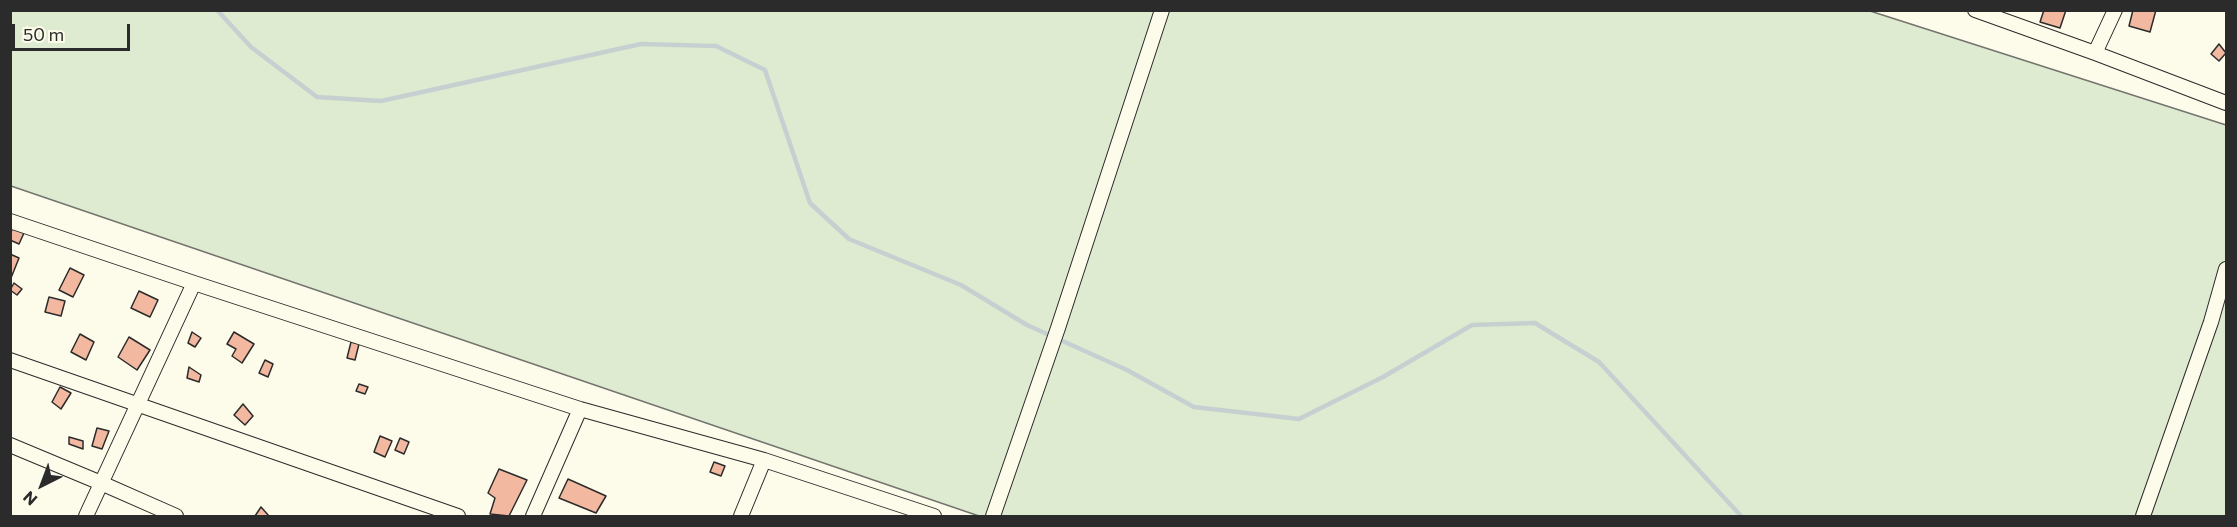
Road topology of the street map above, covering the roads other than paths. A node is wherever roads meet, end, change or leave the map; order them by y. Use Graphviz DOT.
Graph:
graph roads {
  1 [pos="1162,10"];
  2 [pos="1975,10"];
  3 [pos="2115,10"];
  4 [pos="2095,52"];
  5 [pos="2226,103"];
  6 [pos="10,221"];
  7 [pos="2226,269"];
  8 [pos="194,283"];
  9 [pos="10,360"];
  10 [pos="138,405"];
  11 [pos="580,409"];
  12 [pos="10,445"];
  13 [pos="764,460"];
  14 [pos="102,483"];
  15 [pos="86,516"];
  16 [pos="176,516"];
  17 [pos="458,516"];
  18 [pos="533,516"];
  19 [pos="741,516"];
  20 [pos="934,516"];
  21 [pos="993,516"];
  22 [pos="2144,516"];
  1 -- 21 [label="street"];
  2 -- 4 [label="street"];
  3 -- 4 [label="street"];
  4 -- 5 [label="street"];
  6 -- 8 [label="street"];
  7 -- 22 [label="street"];
  8 -- 10 [label="street"];
  8 -- 11 [label="street"];
  9 -- 10 [label="street"];
  10 -- 14 [label="street"];
  10 -- 17 [label="street"];
  11 -- 13 [label="street"];
  11 -- 18 [label="street"];
  12 -- 14 [label="street"];
  13 -- 19 [label="street"];
  13 -- 20 [label="street"];
  14 -- 15 [label="street"];
  14 -- 16 [label="street"];
}
